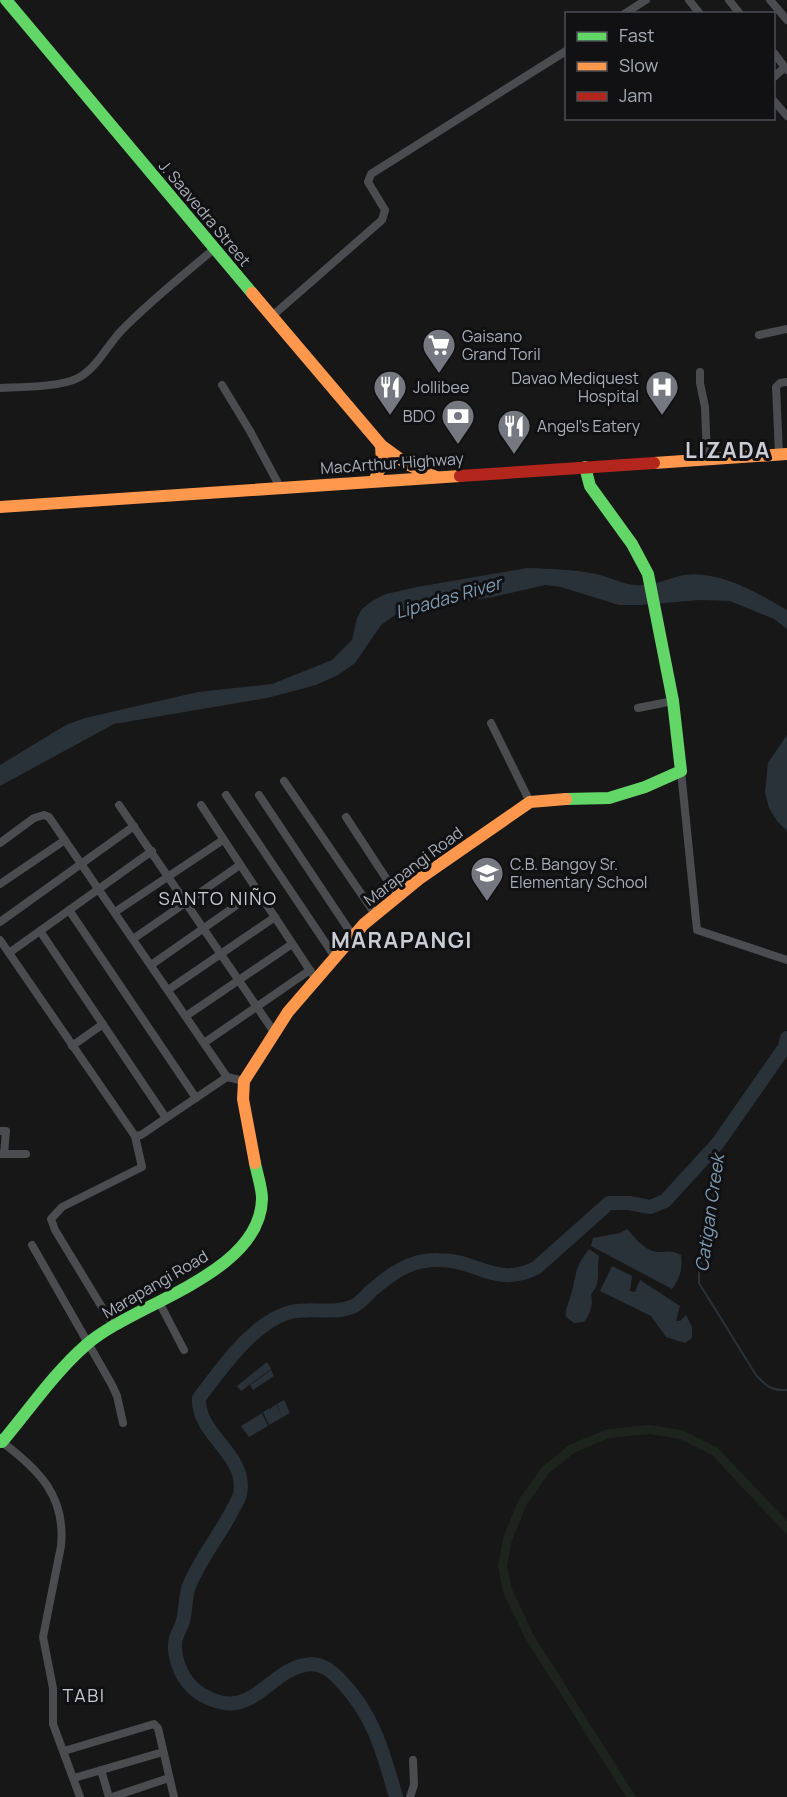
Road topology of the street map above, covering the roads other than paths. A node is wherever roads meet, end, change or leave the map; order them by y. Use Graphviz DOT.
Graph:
graph roads {
  1 [pos="6,0"];
  2 [pos="646,0"];
  3 [pos="688,0"];
  4 [pos="729,0"];
  5 [pos="770,0"];
  6 [pos="627,12"];
  7 [pos="698,12"];
  8 [pos="738,12"];
  9 [pos="787,20"];
  10 [pos="565,52"];
  11 [pos="775,54"];
  12 [pos="786,68"];
  13 [pos="775,102"];
  14 [pos="787,116"];
  15 [pos="214,249"];
  16 [pos="271,317"];
  17 [pos="787,329"];
  18 [pos="759,335"];
  19 [pos="700,372"];
  20 [pos="787,382"];
  21 [pos="222,385"];
  22 [pos="0,388"];
  23 [pos="381,445"];
  24 [pos="783,454"];
  25 [pos="707,459"];
  26 [pos="585,467"];
  27 [pos="436,477"];
  28 [pos="374,481"];
  29 [pos="280,488"];
  30 [pos="0,507"];
  31 [pos="673,701"];
  32 [pos="638,708"];
  33 [pos="491,723"];
  34 [pos="681,771"];
  35 [pos="284,781"];
  36 [pos="226,795"];
  37 [pos="259,795"];
  38 [pos="530,802"];
  39 [pos="120,805"];
  40 [pos="201,805"];
  41 [pos="345,817"];
  42 [pos="134,826"];
  43 [pos="65,840"];
  44 [pos="224,840"];
  45 [pos="0,843"];
  46 [pos="152,851"];
  47 [pos="82,864"];
  48 [pos="240,865"];
  49 [pos="169,876"];
  50 [pos="0,884"];
  51 [pos="99,889"];
  52 [pos="257,891"];
  53 [pos="397,895"];
  54 [pos="187,902"];
  55 [pos="69,910"];
  56 [pos="115,912"];
  57 [pos="375,914"];
  58 [pos="274,917"];
  59 [pos="0,921"];
  60 [pos="204,928"];
  61 [pos="40,931"];
  62 [pos="353,936"];
  63 [pos="133,939"];
  64 [pos="0,940"];
  65 [pos="292,944"];
  66 [pos="9,953"];
  67 [pos="222,953"];
  68 [pos="335,957"];
  69 [pos="787,960"];
  70 [pos="151,965"];
  71 [pos="312,974"];
  72 [pos="240,980"];
  73 [pos="168,990"];
  74 [pos="257,1006"];
  75 [pos="186,1016"];
  76 [pos="103,1024"];
  77 [pos="274,1032"];
  78 [pos="204,1043"];
  79 [pos="72,1046"];
  80 [pos="227,1077"];
  81 [pos="244,1081"];
  82 [pos="196,1098"];
  83 [pos="166,1118"];
  84 [pos="0,1131"];
  85 [pos="135,1136"];
  86 [pos="2,1154"];
  87 [pos="26,1154"];
  88 [pos="32,1245"];
  89 [pos="159,1302"];
  90 [pos="114,1327"];
  91 [pos="87,1344"];
  92 [pos="184,1350"];
  93 [pos="123,1423"];
  94 [pos="1,1442"];
  95 [pos="64,1751"];
  96 [pos="163,1752"];
  97 [pos="413,1760"];
  98 [pos="101,1770"];
  99 [pos="74,1778"];
  100 [pos="169,1778"];
  101 [pos="80,1797"];
  102 [pos="111,1797"];
  103 [pos="174,1797"];
  104 [pos="410,1797"];
  1 -- 15 [label="main road, J. Saavedra Street"];
  2 -- 6 [label="street"];
  3 -- 7 [label="street"];
  4 -- 8 [label="street"];
  5 -- 9 [label="street"];
  10 -- 16 [label="street"];
  11 -- 12 [label="street"];
  13 -- 14 [label="street"];
  15 -- 16 [label="main road, J. Saavedra Street"];
  15 -- 22 [label="street"];
  16 -- 23 [label="main road, J. Saavedra Street"];
  17 -- 18 [label="street"];
  19 -- 25 [label="street"];
  20 -- 24 [label="street"];
  21 -- 29 [label="street"];
  23 -- 27 [label="main road, J. Saavedra Street"];
  23 -- 28 [label="main road"];
  24 -- 25 [label="main road, MacArthur Highway"];
  25 -- 26 [label="main road, MacArthur Highway"];
  26 -- 27 [label="main road, MacArthur Highway"];
  26 -- 31 [label="main road"];
  27 -- 28 [label="main road, MacArthur Highway"];
  28 -- 29 [label="main road, MacArthur Highway"];
  29 -- 30 [label="main road, MacArthur Highway"];
  31 -- 32 [label="street"];
  31 -- 34 [label="main road"];
  33 -- 38 [label="street"];
  34 -- 38 [label="main road, Marapangi Road"];
  34 -- 69 [label="street"];
  35 -- 57 [label="street"];
  36 -- 68 [label="street"];
  37 -- 62 [label="street"];
  38 -- 53 [label="main road, Marapangi Road"];
  39 -- 42 [label="street"];
  40 -- 44 [label="street"];
  41 -- 53 [label="street"];
  42 -- 46 [label="street"];
  42 -- 47 [label="street"];
  43 -- 45 [label="street"];
  43 -- 47 [label="street"];
  43 -- 50 [label="street"];
  44 -- 48 [label="street"];
  44 -- 49 [label="street"];
  46 -- 49 [label="street"];
  46 -- 51 [label="street"];
  47 -- 51 [label="street"];
  47 -- 59 [label="street"];
  48 -- 52 [label="street"];
  48 -- 54 [label="street"];
  49 -- 54 [label="street"];
  49 -- 56 [label="street"];
  51 -- 55 [label="street"];
  51 -- 56 [label="street"];
  52 -- 58 [label="street"];
  52 -- 60 [label="street"];
  53 -- 57 [label="main road, Marapangi Road"];
  54 -- 60 [label="street"];
  54 -- 63 [label="street"];
  55 -- 61 [label="street"];
  55 -- 82 [label="street"];
  56 -- 63 [label="street"];
  57 -- 62 [label="main road, Marapangi Road"];
  58 -- 65 [label="street"];
  58 -- 67 [label="street"];
  60 -- 67 [label="street"];
  60 -- 70 [label="street"];
  61 -- 66 [label="street"];
  61 -- 76 [label="street"];
  62 -- 68 [label="main road, Marapangi Road"];
  63 -- 70 [label="street"];
  64 -- 66 [label="street"];
  65 -- 71 [label="street"];
  65 -- 72 [label="street"];
  66 -- 79 [label="street"];
  67 -- 72 [label="street"];
  67 -- 73 [label="street"];
  68 -- 71 [label="main road, Marapangi Road"];
  70 -- 73 [label="street"];
  71 -- 74 [label="street"];
  71 -- 77 [label="main road, Marapangi Road"];
  72 -- 74 [label="street"];
  72 -- 75 [label="street"];
  73 -- 75 [label="street"];
  74 -- 77 [label="street"];
  74 -- 78 [label="street"];
  75 -- 78 [label="street"];
  76 -- 79 [label="street"];
  76 -- 83 [label="street"];
  77 -- 81 [label="main road, Marapangi Road"];
  78 -- 80 [label="street"];
  79 -- 85 [label="street"];
  80 -- 81 [label="street"];
  80 -- 82 [label="street"];
  81 -- 89 [label="main road, Marapangi Road"];
  82 -- 83 [label="street"];
  83 -- 85 [label="street"];
  84 -- 86 [label="street"];
  85 -- 90 [label="street"];
  86 -- 87 [label="street"];
  88 -- 91 [label="street"];
  89 -- 90 [label="main road, Marapangi Road"];
  89 -- 92 [label="street"];
  90 -- 91 [label="main road, Marapangi Road"];
  91 -- 93 [label="street"];
  91 -- 94 [label="main road, Marapangi Road"];
  94 -- 95 [label="street"];
  95 -- 96 [label="street"];
  95 -- 99 [label="street"];
  96 -- 98 [label="street"];
  96 -- 100 [label="street"];
  97 -- 104 [label="street"];
  98 -- 99 [label="street"];
  98 -- 102 [label="street"];
  99 -- 101 [label="street"];
  100 -- 102 [label="street"];
  100 -- 103 [label="street"];
}
